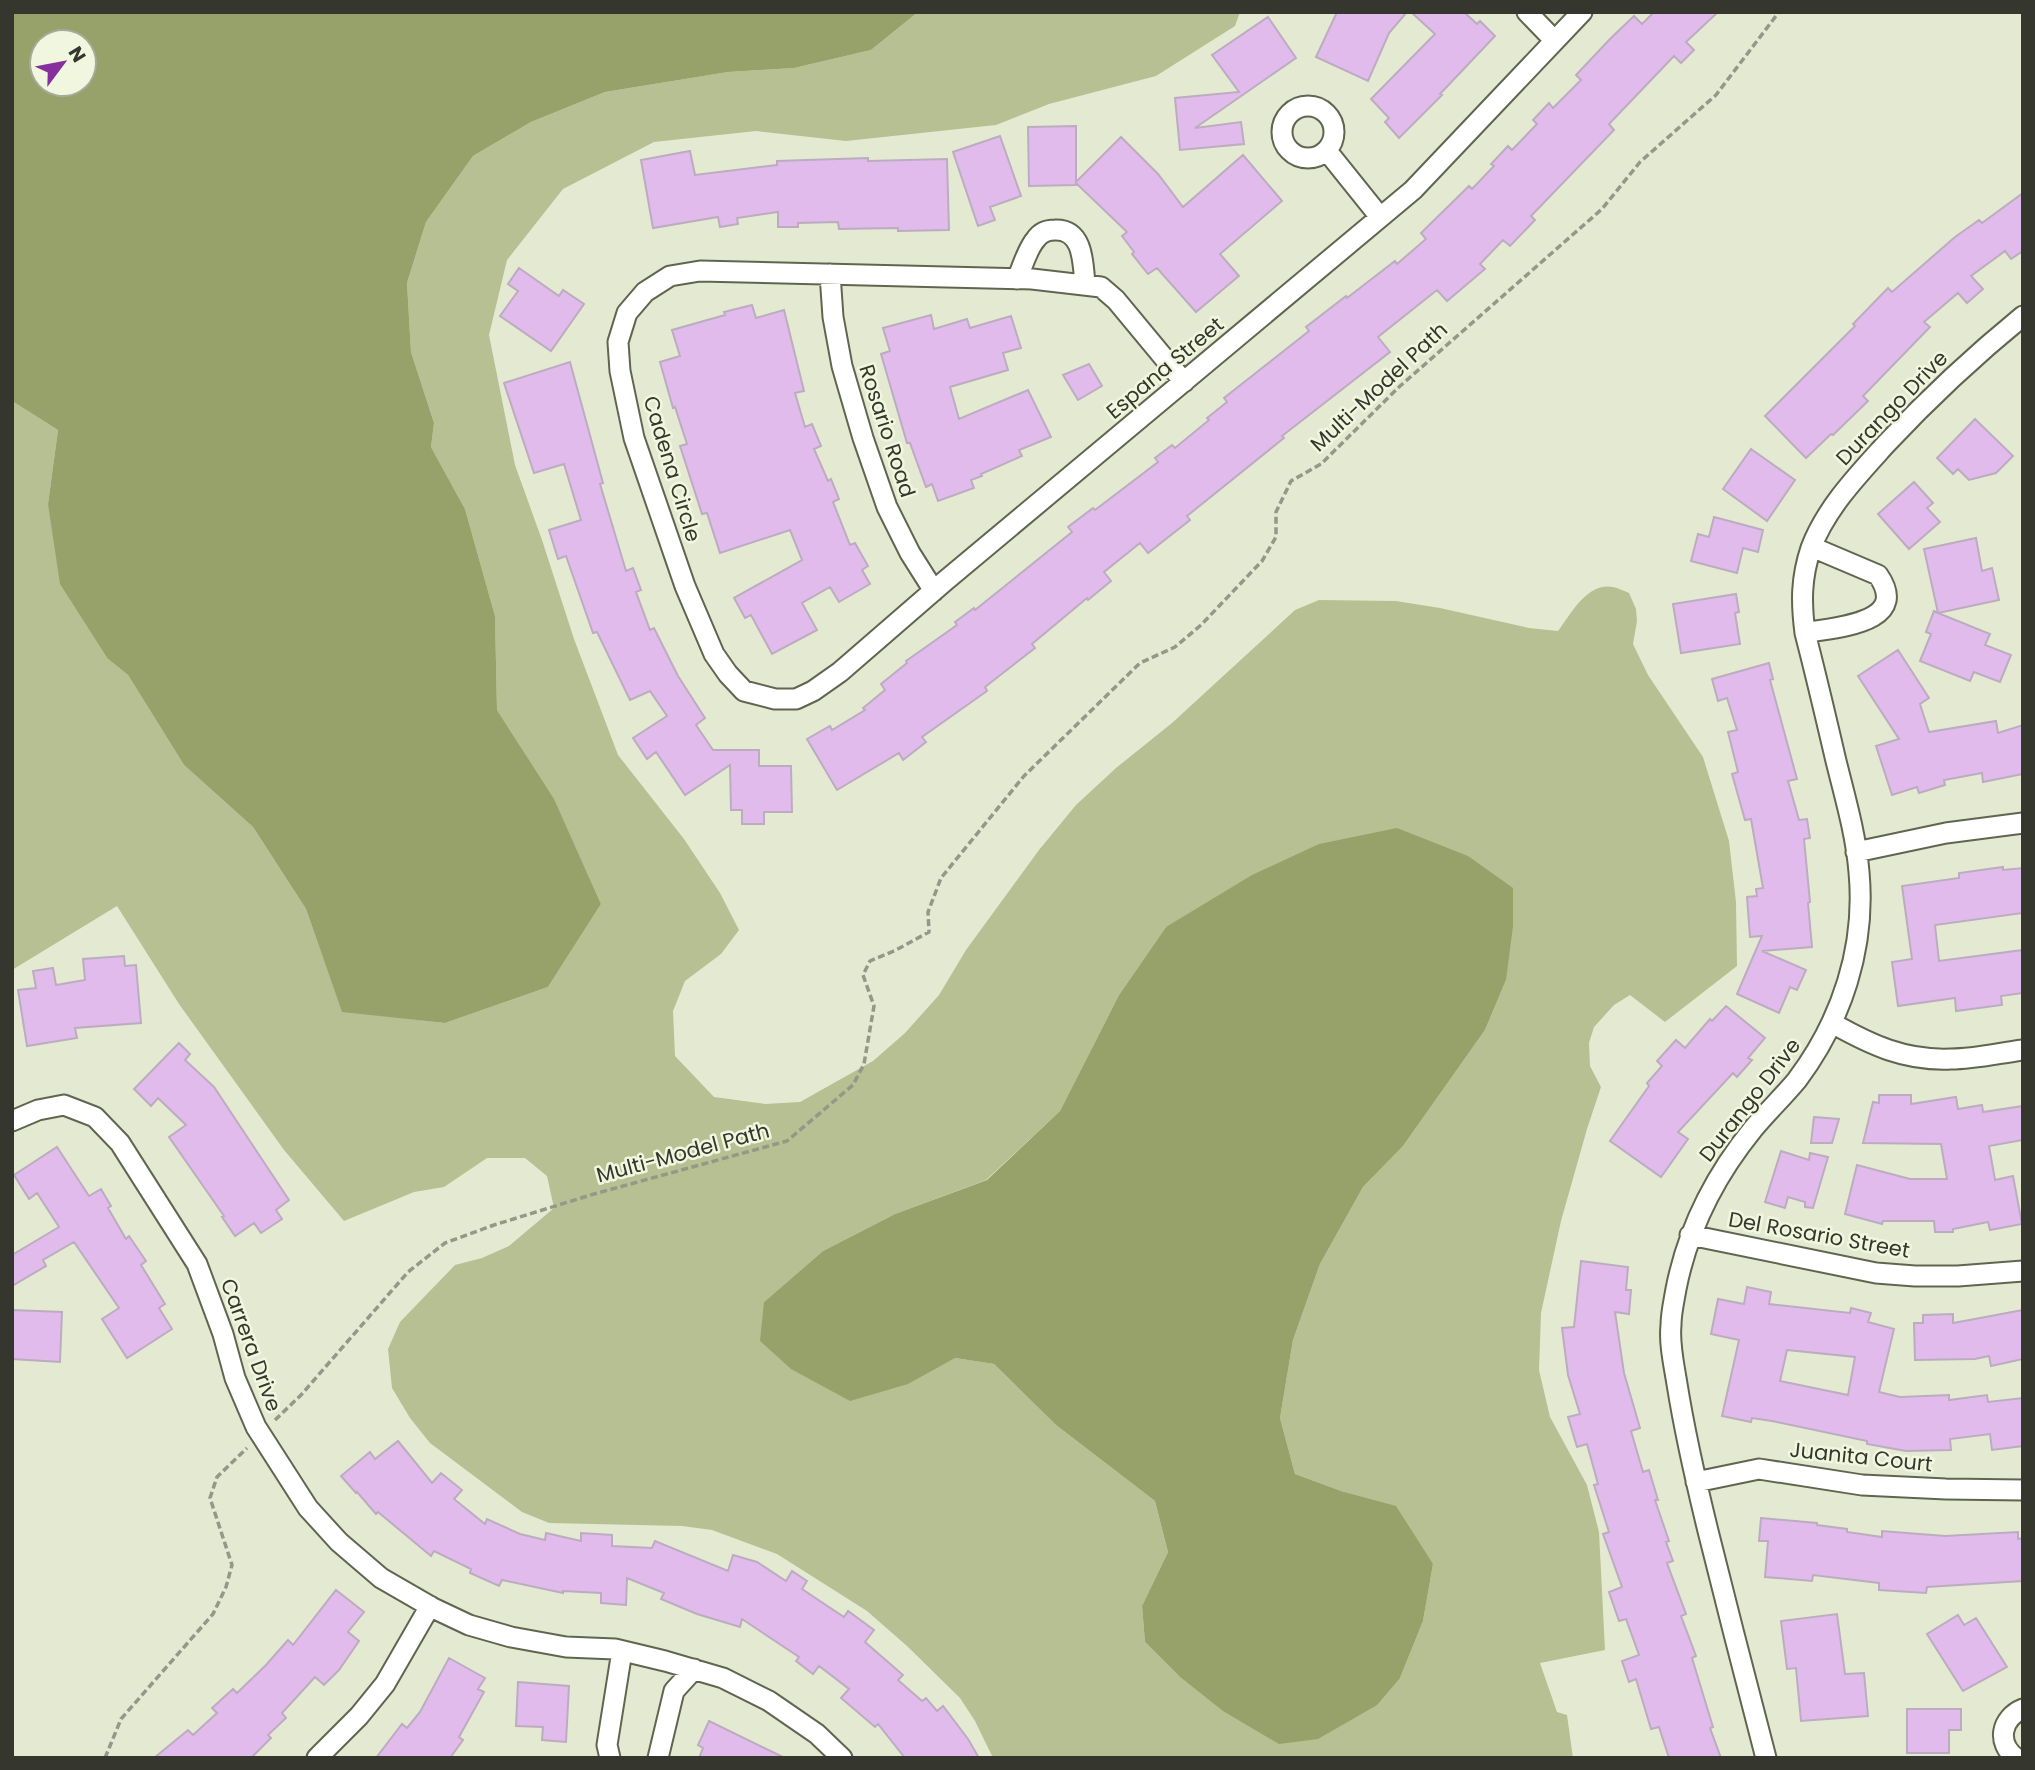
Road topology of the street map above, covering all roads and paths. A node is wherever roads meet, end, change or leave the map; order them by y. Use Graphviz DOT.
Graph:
graph roads {
  1 [pos="1527,12"];
  2 [pos="1582,12"];
  3 [pos="1779,12"];
  4 [pos="1554,40"];
  5 [pos="1327,151"];
  6 [pos="1380,217"];
  7 [pos="830,274"];
  8 [pos="1017,279"];
  9 [pos="1085,285"];
  10 [pos="2023,316"];
  11 [pos="1184,382"];
  12 [pos="1812,547"];
  13 [pos="934,591"];
  14 [pos="1805,633"];
  15 [pos="744,691"];
  16 [pos="2023,823"];
  17 [pos="1856,852"];
  18 [pos="1832,1023"];
  19 [pos="2023,1050"];
  20 [pos="12,1121"];
  21 [pos="1690,1235"];
  22 [pos="2023,1271"];
  23 [pos="261,1435"];
  24 [pos="1696,1482"];
  25 [pos="2023,1490"];
  26 [pos="430,1606"];
  27 [pos="622,1651"];
  28 [pos="694,1669"];
  29 [pos="2023,1709"];
  30 [pos="105,1758"];
  31 [pos="317,1758"];
  32 [pos="610,1758"];
  33 [pos="658,1758"];
  34 [pos="842,1758"];
  35 [pos="1766,1758"];
  36 [pos="2016,1758"];
  1 -- 4 [label="street"];
  2 -- 4 [label="street, Espana Street"];
  3 -- 23 [label="path, Multi-Model Path"];
  4 -- 6 [label="street, Espana Street"];
  5 -- 6 [label="street"];
  6 -- 11 [label="street, Espana Street"];
  7 -- 8 [label="street, Cadena Circle"];
  7 -- 13 [label="street, Rosario Road"];
  7 -- 15 [label="street, Cadena Circle"];
  8 -- 9 [label="street, Cadena Circle"];
  8 -- 9 [label="street"];
  9 -- 11 [label="street, Cadena Circle"];
  10 -- 12 [label="street, Durango Drive"];
  11 -- 13 [label="street, Espana Street"];
  12 -- 14 [label="street, Durango Drive"];
  12 -- 14 [label="street"];
  13 -- 15 [label="street, Espana Street"];
  14 -- 17 [label="street, Durango Drive"];
  16 -- 17 [label="street"];
  17 -- 18 [label="street, Durango Drive"];
  18 -- 19 [label="street"];
  18 -- 21 [label="street, Durango Drive"];
  20 -- 23 [label="street, Carrera Drive"];
  21 -- 22 [label="street, Del Rosario Street"];
  21 -- 24 [label="street, Durango Drive"];
  23 -- 26 [label="street, Carrera Drive"];
  23 -- 30 [label="path, Multi-Model Path"];
  24 -- 25 [label="street, Juanita Court"];
  24 -- 35 [label="street, Durango Drive"];
  26 -- 27 [label="street, Carrera Drive"];
  26 -- 31 [label="street"];
  27 -- 28 [label="street, Carrera Drive"];
  27 -- 32 [label="street"];
  28 -- 33 [label="street"];
  28 -- 34 [label="street, Carrera Drive"];
  29 -- 36 [label="street"];
}
